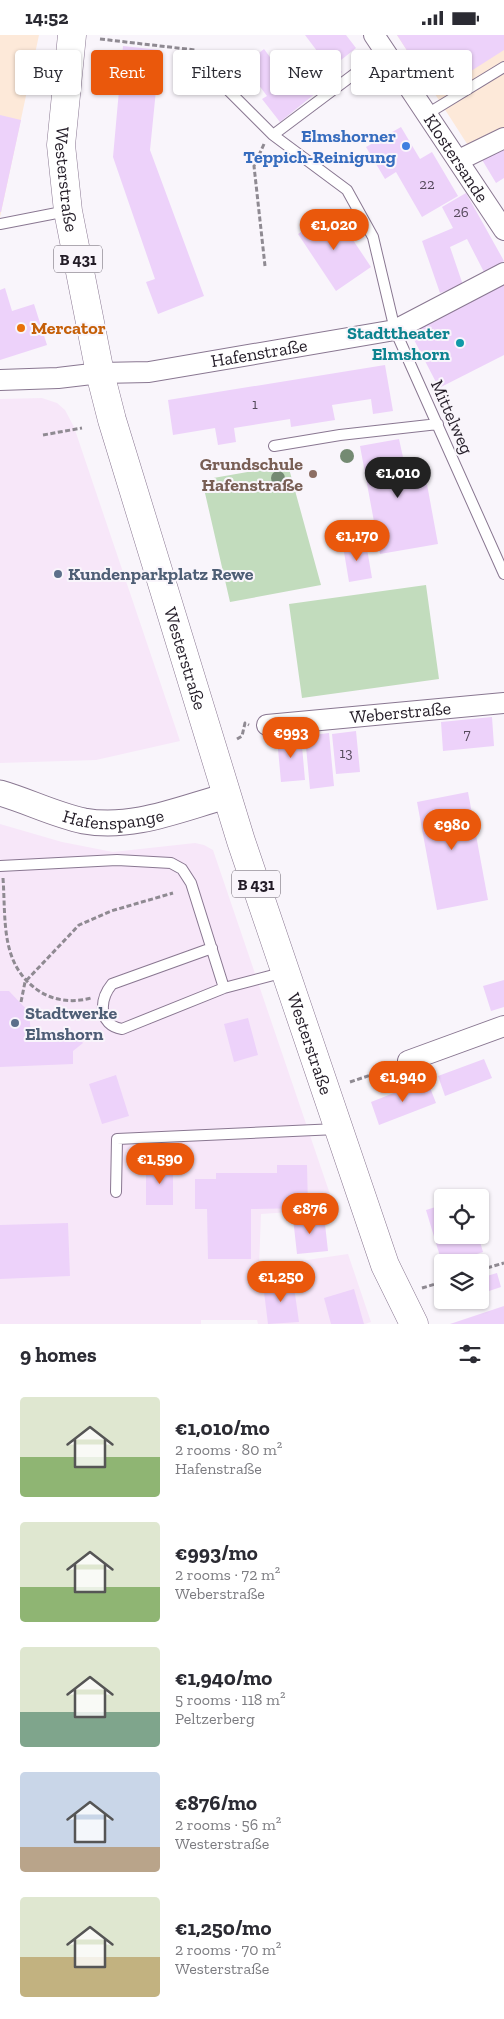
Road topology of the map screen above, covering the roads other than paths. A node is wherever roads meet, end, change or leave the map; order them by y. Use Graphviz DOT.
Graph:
graph roads {
  1 [pos="72,35"];
  2 [pos="374,35"];
  3 [pos="384,50"];
  4 [pos="504,67"];
  5 [pos="351,76"];
  6 [pos="233,95"];
  7 [pos="414,95"];
  8 [pos="427,114"];
  9 [pos="273,135"];
  10 [pos="504,138"];
  11 [pos="459,160"];
  12 [pos="68,211"];
  13 [pos="0,224"];
  14 [pos="504,229"];
  15 [pos="504,273"];
  16 [pos="396,330"];
  17 [pos="100,373"];
  18 [pos="0,379"];
  19 [pos="438,424"];
  20 [pos="274,446"];
  21 [pos="504,575"];
  22 [pos="504,703"];
  23 [pos="267,725"];
  24 [pos="0,793"];
  25 [pos="228,796"];
  26 [pos="1,866"];
  27 [pos="212,948"];
  28 [pos="286,972"];
  29 [pos="224,988"];
  30 [pos="504,1026"];
  31 [pos="408,1061"];
  32 [pos="341,1129"];
  33 [pos="116,1192"];
  34 [pos="385,1265"];
  35 [pos="394,1324"];
  36 [pos="414,1324"];
  1 -- 12 [label="main road, Westerstraße / B 431"];
  2 -- 3 [label="street, Klostersande"];
  4 -- 8 [label="lane"];
  5 -- 9 [label="lane"];
  6 -- 9 [label="lane, Mittelweg"];
  7 -- 8 [label="street, Klostersande"];
  8 -- 11 [label="street, Klostersande"];
  9 -- 16 [label="lane, Mittelweg"];
  10 -- 11 [label="street"];
  11 -- 14 [label="street, Klostersande"];
  12 -- 13 [label="lane"];
  12 -- 17 [label="main road, Westerstraße / B 431"];
  15 -- 16 [label="street, Hafenstraße"];
  16 -- 17 [label="street, Hafenstraße"];
  16 -- 19 [label="lane, Mittelweg"];
  17 -- 18 [label="street, Hafenstraße"];
  17 -- 25 [label="main road, Westerstraße / B 431"];
  19 -- 20 [label="lane"];
  19 -- 21 [label="lane, Mittelweg"];
  22 -- 23 [label="street, Weberstraße"];
  24 -- 25 [label="street, Hafenspange"];
  25 -- 28 [label="main road, Westerstraße / B 431"];
  26 -- 27 [label="lane"];
  27 -- 29 [label="lane"];
  27 -- 29 [label="lane"];
  28 -- 29 [label="lane"];
  28 -- 32 [label="main road, Westerstraße / B 431"];
  30 -- 31 [label="street"];
  32 -- 33 [label="lane"];
  32 -- 34 [label="main road, Westerstraße / B 431"];
  34 -- 35 [label="main road, Westerstraße / B 431"];
  34 -- 36 [label="main road, Westerstraße / B 431"];
}
